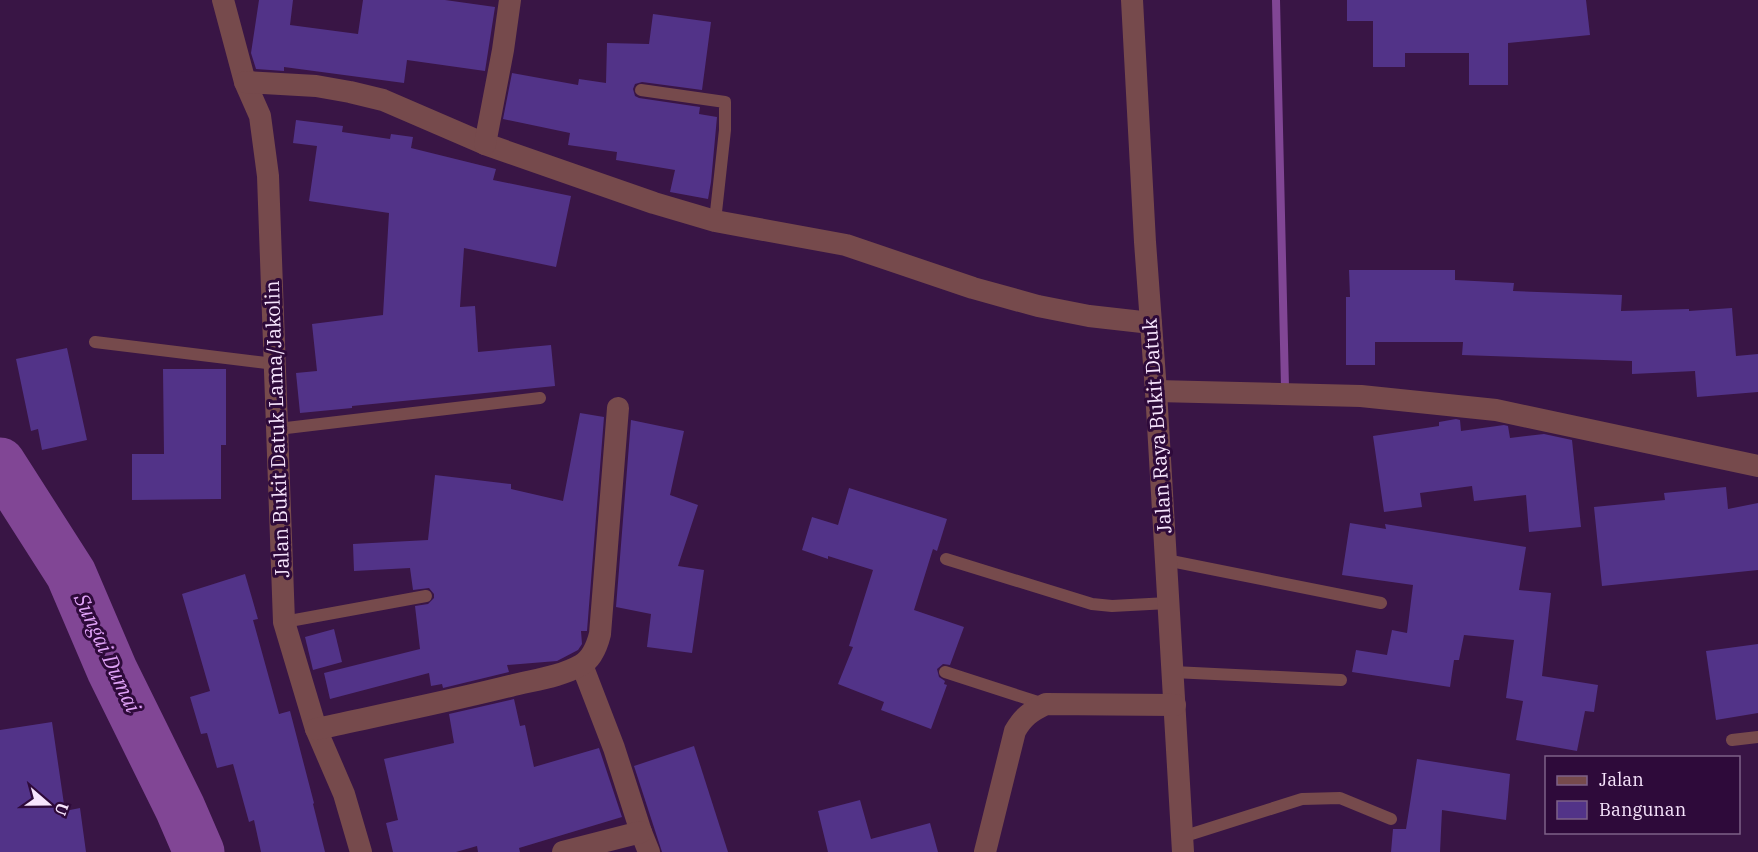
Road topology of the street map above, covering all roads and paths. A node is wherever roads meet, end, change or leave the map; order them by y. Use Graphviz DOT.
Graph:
graph roads {
  1 [pos="223,0"];
  2 [pos="510,0"];
  3 [pos="1132,0"];
  4 [pos="245,82"];
  5 [pos="641,90"];
  6 [pos="485,144"];
  7 [pos="715,221"];
  8 [pos="1151,323"];
  9 [pos="95,342"];
  10 [pos="275,364"];
  11 [pos="1156,391"];
  12 [pos="540,398"];
  13 [pos="618,408"];
  14 [pos="278,429"];
  15 [pos="1758,466"];
  16 [pos="946,559"];
  17 [pos="1166,560"];
  18 [pos="426,596"];
  19 [pos="1168,603"];
  20 [pos="1381,603"];
  21 [pos="284,622"];
  22 [pos="582,665"];
  23 [pos="945,672"];
  24 [pos="1173,672"];
  25 [pos="1341,680"];
  26 [pos="1046,704"];
  27 [pos="1175,705"];
  28 [pos="316,729"];
  29 [pos="1758,737"];
  30 [pos="1732,740"];
  31 [pos="1391,819"];
  32 [pos="645,842"];
  33 [pos="1183,845"];
  34 [pos="361,852"];
  35 [pos="563,852"];
  36 [pos="985,852"];
  1 -- 4 [label="street, Jalan Bukit Datuk Lama/Jakolin"];
  2 -- 6 [label="street"];
  3 -- 8 [label="street, Jalan Raya Bukit Datuk"];
  4 -- 6 [label="street"];
  4 -- 10 [label="street, Jalan Bukit Datuk Lama/Jakolin"];
  5 -- 7 [label="lane"];
  6 -- 7 [label="street"];
  7 -- 8 [label="street"];
  8 -- 11 [label="street, Jalan Raya Bukit Datuk"];
  9 -- 10 [label="lane"];
  10 -- 14 [label="street, Jalan Bukit Datuk Lama/Jakolin"];
  11 -- 15 [label="street"];
  11 -- 17 [label="street, Jalan Raya Bukit Datuk"];
  12 -- 14 [label="lane"];
  13 -- 22 [label="street"];
  14 -- 21 [label="street, Jalan Bukit Datuk Lama/Jakolin"];
  16 -- 19 [label="lane"];
  17 -- 19 [label="street, Jalan Raya Bukit Datuk"];
  17 -- 20 [label="lane"];
  18 -- 21 [label="lane"];
  19 -- 24 [label="street, Jalan Raya Bukit Datuk"];
  21 -- 28 [label="street, Jalan Bukit Datuk Lama/Jakolin"];
  22 -- 28 [label="street"];
  22 -- 32 [label="street"];
  23 -- 26 [label="lane"];
  24 -- 25 [label="lane"];
  24 -- 27 [label="street, Jalan Raya Bukit Datuk"];
  26 -- 27 [label="street"];
  26 -- 36 [label="street"];
  27 -- 33 [label="street, Jalan Raya Bukit Datuk"];
  28 -- 34 [label="street, Jalan Bukit Datuk Lama/Jakolin"];
  29 -- 30 [label="lane"];
  31 -- 33 [label="lane"];
  32 -- 35 [label="street"];
}
